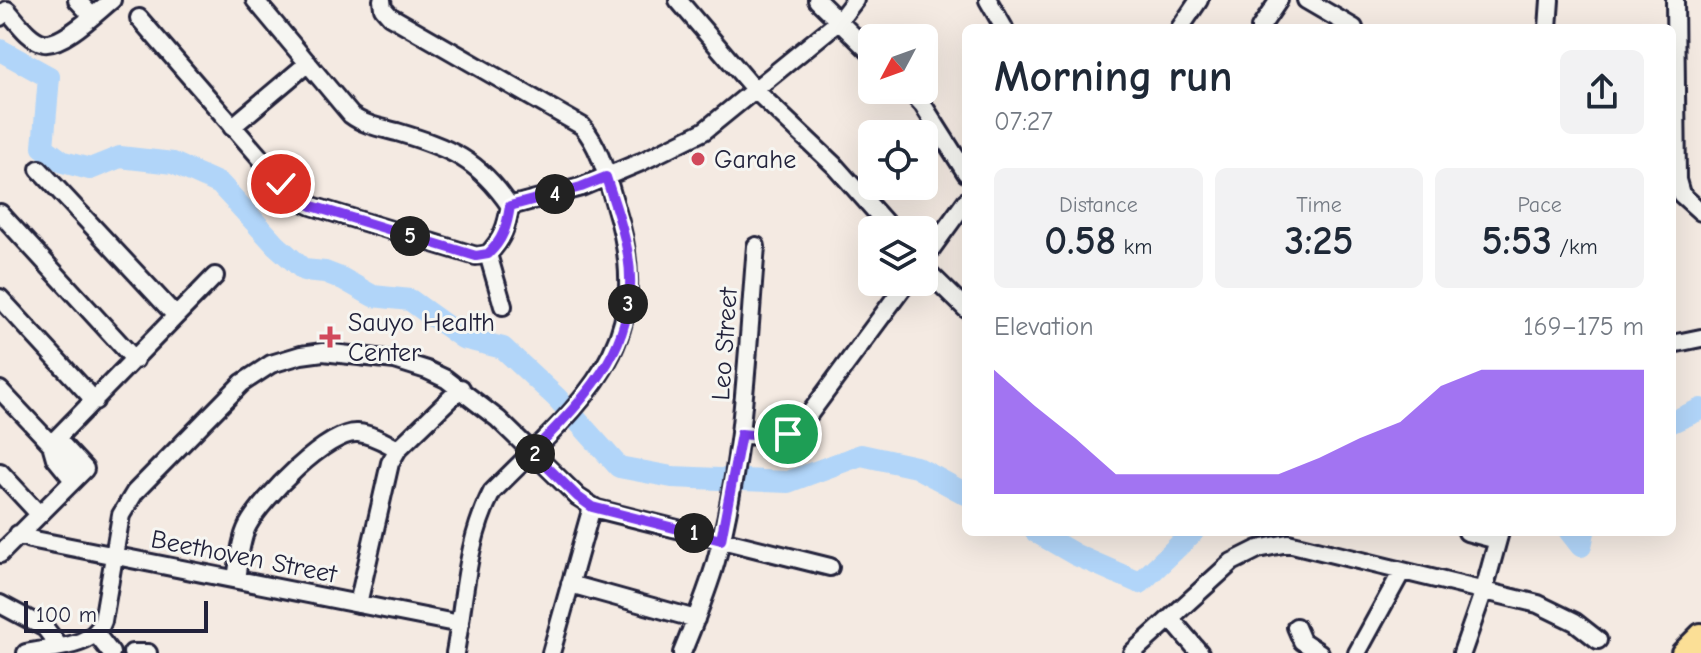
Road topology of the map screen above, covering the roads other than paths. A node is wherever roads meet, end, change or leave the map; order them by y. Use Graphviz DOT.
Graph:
graph roads {
  1 [pos="77,0"];
  2 [pos="112,0"];
  3 [pos="255,0"];
  4 [pos="382,0"];
  5 [pos="678,0"];
  6 [pos="817,0"];
  7 [pos="855,0"];
  8 [pos="988,0"];
  9 [pos="1199,0"];
  10 [pos="1279,0"];
  11 [pos="1306,0"];
  12 [pos="1550,0"];
  13 [pos="1675,0"];
  14 [pos="92,16"];
  15 [pos="0,17"];
  16 [pos="139,18"];
  17 [pos="838,22"];
  18 [pos="1002,24"];
  19 [pos="1183,24"];
  20 [pos="1263,24"];
  21 [pos="1347,24"];
  22 [pos="1548,24"];
  23 [pos="1675,24"];
  24 [pos="858,41"];
  25 [pos="308,63"];
  26 [pos="755,90"];
  27 [pos="1676,90"];
  28 [pos="921,104"];
  29 [pos="232,127"];
  30 [pos="962,167"];
  31 [pos="39,169"];
  32 [pos="606,177"];
  33 [pos="510,206"];
  34 [pos="962,207"];
  35 [pos="1701,212"];
  36 [pos="0,213"];
  37 [pos="880,216"];
  38 [pos="938,240"];
  39 [pos="756,246"];
  40 [pos="488,254"];
  41 [pos="215,276"];
  42 [pos="938,282"];
  43 [pos="897,296"];
  44 [pos="0,298"];
  45 [pos="962,305"];
  46 [pos="503,306"];
  47 [pos="176,316"];
  48 [pos="1701,338"];
  49 [pos="1676,343"];
  50 [pos="135,360"];
  51 [pos="461,388"];
  52 [pos="0,390"];
  53 [pos="95,401"];
  54 [pos="741,434"];
  55 [pos="54,442"];
  56 [pos="398,449"];
  57 [pos="532,452"];
  58 [pos="0,472"];
  59 [pos="592,507"];
  60 [pos="39,514"];
  61 [pos="1498,536"];
  62 [pos="721,540"];
  63 [pos="6,542"];
  64 [pos="113,554"];
  65 [pos="830,567"];
  66 [pos="1402,571"];
  67 [pos="236,579"];
  68 [pos="570,584"];
  69 [pos="1484,590"];
  70 [pos="0,604"];
  71 [pos="358,604"];
  72 [pos="696,619"];
  73 [pos="1171,619"];
  74 [pos="460,624"];
  75 [pos="1296,627"];
  76 [pos="96,634"];
  77 [pos="1701,635"];
  78 [pos="1598,640"];
  79 [pos="59,646"];
  80 [pos="26,653"];
  81 [pos="111,653"];
  82 [pos="132,653"];
  83 [pos="148,653"];
  84 [pos="455,653"];
  85 [pos="551,653"];
  86 [pos="682,653"];
  87 [pos="1132,653"];
  88 [pos="1200,653"];
  89 [pos="1320,653"];
  90 [pos="1357,653"];
  91 [pos="1462,653"];
  92 [pos="1683,653"];
  1 -- 14 [label="street"];
  2 -- 14 [label="street"];
  3 -- 25 [label="street"];
  4 -- 32 [label="street"];
  5 -- 26 [label="street"];
  6 -- 17 [label="street"];
  7 -- 17 [label="street"];
  8 -- 18 [label="street"];
  9 -- 19 [label="street"];
  10 -- 20 [label="street"];
  11 -- 21 [label="street"];
  12 -- 22 [label="street"];
  13 -- 23 [label="street"];
  14 -- 15 [label="street"];
  16 -- 29 [label="street"];
  17 -- 24 [label="street"];
  17 -- 26 [label="street"];
  25 -- 29 [label="street"];
  25 -- 33 [label="street"];
  26 -- 32 [label="street"];
  26 -- 37 [label="street"];
  27 -- 35 [label="street"];
  28 -- 30 [label="street"];
  29 -- 40 [label="street"];
  31 -- 47 [label="street"];
  32 -- 33 [label="street"];
  32 -- 57 [label="street"];
  33 -- 40 [label="street"];
  34 -- 38 [label="street"];
  36 -- 50 [label="street"];
  39 -- 54 [label="street, Leo Street"];
  40 -- 46 [label="street"];
  41 -- 47 [label="street"];
  42 -- 45 [label="street"];
  43 -- 54 [label="street"];
  44 -- 53 [label="street"];
  47 -- 50 [label="street"];
  48 -- 49 [label="street"];
  50 -- 53 [label="street"];
  51 -- 56 [label="street"];
  51 -- 57 [label="street"];
  51 -- 64 [label="street"];
  52 -- 55 [label="street"];
  53 -- 55 [label="street"];
  54 -- 62 [label="street, Leo Street"];
  55 -- 60 [label="street"];
  56 -- 67 [label="street"];
  56 -- 71 [label="street"];
  57 -- 59 [label="street"];
  57 -- 74 [label="street"];
  58 -- 60 [label="street"];
  59 -- 62 [label="street"];
  59 -- 68 [label="street"];
  60 -- 63 [label="street"];
  61 -- 69 [label="street"];
  62 -- 65 [label="street"];
  62 -- 72 [label="street, Leo Street"];
  63 -- 64 [label="street, Beethoven Street"];
  64 -- 67 [label="street, Beethoven Street"];
  64 -- 76 [label="street"];
  66 -- 69 [label="street"];
  66 -- 73 [label="street"];
  66 -- 90 [label="street"];
  67 -- 71 [label="street, Beethoven Street"];
  68 -- 72 [label="street"];
  68 -- 85 [label="street"];
  69 -- 78 [label="street"];
  69 -- 91 [label="street"];
  70 -- 79 [label="street"];
  71 -- 74 [label="street, Beethoven Street"];
  72 -- 86 [label="street, Leo Street"];
  73 -- 87 [label="street"];
  73 -- 88 [label="street"];
  74 -- 84 [label="street"];
  75 -- 89 [label="street"];
  76 -- 79 [label="street"];
  76 -- 81 [label="street"];
  77 -- 92 [label="main road"];
  79 -- 80 [label="street"];
  82 -- 83 [label="street"];
}
